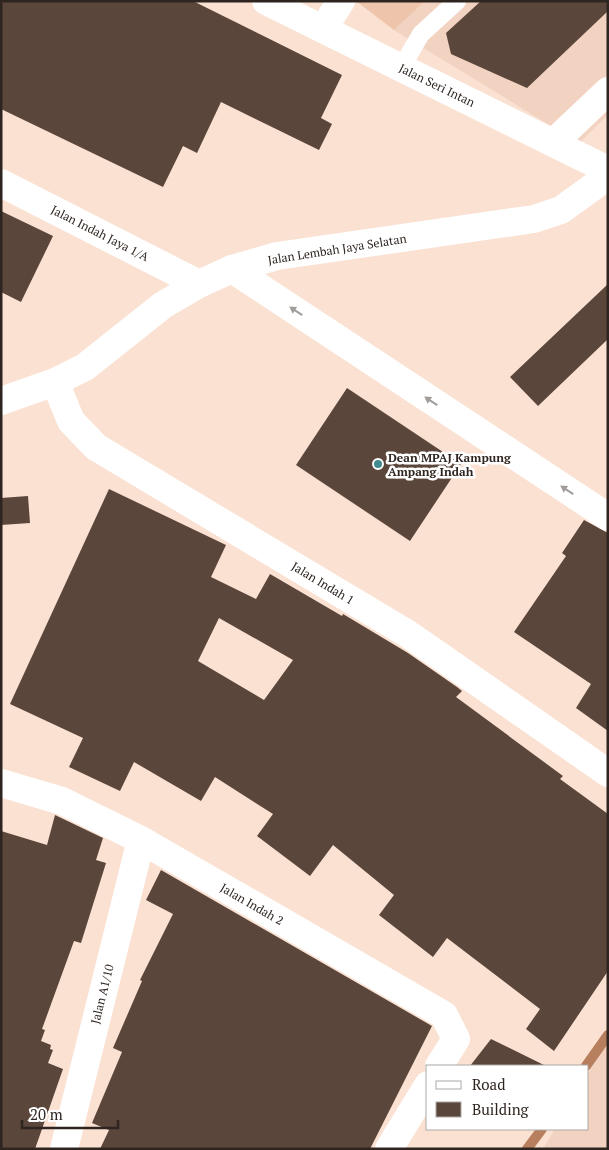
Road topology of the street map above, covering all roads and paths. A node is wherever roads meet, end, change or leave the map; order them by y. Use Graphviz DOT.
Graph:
graph roads {
  1 [pos="266,1"];
  2 [pos="341,1"];
  3 [pos="457,1"];
  4 [pos="323,30"];
  5 [pos="401,68"];
  6 [pos="608,91"];
  7 [pos="553,143"];
  8 [pos="608,170"];
  9 [pos="608,176"];
  10 [pos="1,183"];
  11 [pos="232,269"];
  12 [pos="199,284"];
  13 [pos="56,382"];
  14 [pos="1,401"];
  15 [pos="608,517"];
  16 [pos="608,773"];
  17 [pos="1,783"];
  18 [pos="141,840"];
  19 [pos="440,1065"];
  20 [pos="426,1088"];
  21 [pos="64,1149"];
  22 [pos="389,1149"];
  1 -- 4 [label="street, Jalan Seri Intan"];
  2 -- 4 [label="street"];
  3 -- 5 [label="lane"];
  4 -- 5 [label="street, Jalan Seri Intan"];
  5 -- 7 [label="street, Jalan Seri Intan"];
  6 -- 7 [label="street"];
  7 -- 8 [label="street, Jalan Seri Intan"];
  9 -- 11 [label="street, Jalan Lembah Jaya Selatan"];
  10 -- 12 [label="street, Jalan Indah Jaya 1/A"];
  11 -- 12 [label="street, Jalan Lembah Jaya Selatan"];
  15 -- 11 [label="street, one-way"];
  12 -- 13 [label="street, Jalan Lembah Jaya Selatan"];
  13 -- 14 [label="street, Jalan Lembah Jaya Selatan"];
  13 -- 16 [label="street, Jalan Indah 1"];
  17 -- 18 [label="street, Jalan Indah 2"];
  18 -- 19 [label="street, Jalan Indah 2"];
  18 -- 21 [label="street, Jalan A1/10"];
  20 -- 22 [label="street"];
}
